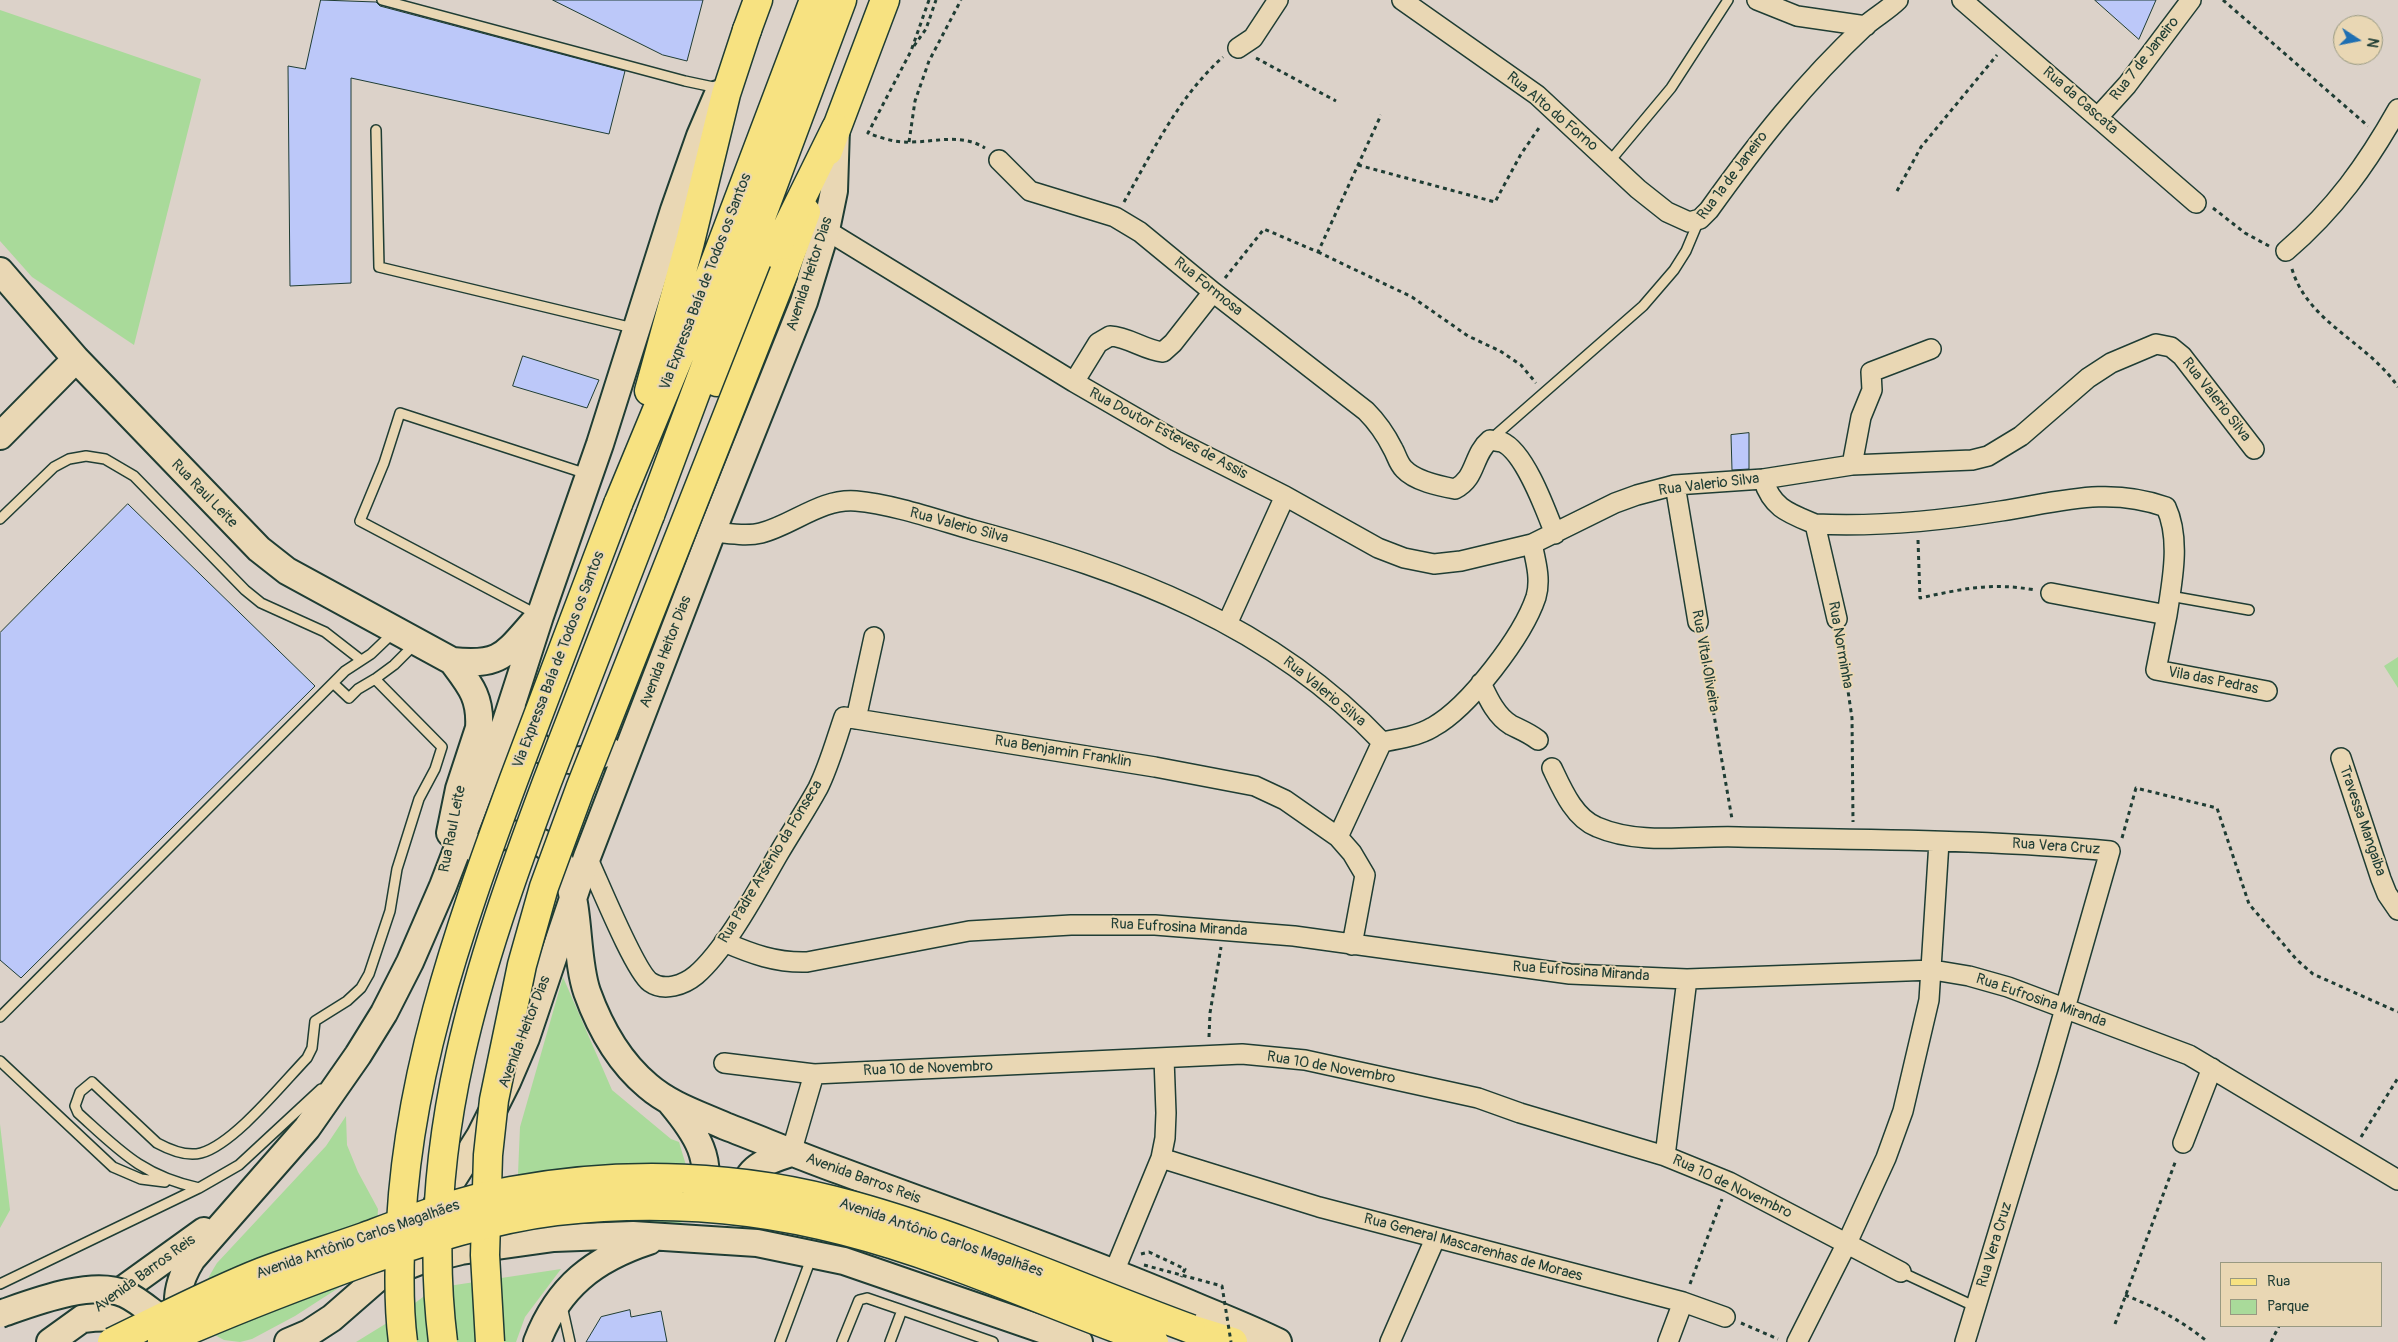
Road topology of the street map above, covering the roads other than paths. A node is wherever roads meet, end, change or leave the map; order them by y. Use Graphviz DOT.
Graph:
graph roads {
  1 [pos="382,0"];
  2 [pos="814,0"];
  3 [pos="842,0"];
  4 [pos="885,0"];
  5 [pos="1278,0"];
  6 [pos="1402,0"];
  7 [pos="1728,0"];
  8 [pos="1757,0"];
  9 [pos="1898,0"];
  10 [pos="1962,0"];
  11 [pos="2191,0"];
  12 [pos="752,12"];
  13 [pos="1866,26"];
  14 [pos="1238,48"];
  15 [pos="721,88"];
  16 [pos="2398,109"];
  17 [pos="2098,117"];
  18 [pos="836,128"];
  19 [pos="376,130"];
  20 [pos="998,160"];
  21 [pos="1610,161"];
  22 [pos="2196,204"];
  23 [pos="1700,219"];
  24 [pos="826,230"];
  25 [pos="2286,251"];
  26 [pos="765,266"];
  27 [pos="0,271"];
  28 [pos="1214,292"];
  29 [pos="636,329"];
  30 [pos="1931,349"];
  31 [pos="76,359"];
  32 [pos="1074,382"];
  33 [pos="0,436"];
  34 [pos="1490,440"];
  35 [pos="2254,450"];
  36 [pos="1852,464"];
  37 [pos="590,475"];
  38 [pos="1763,479"];
  39 [pos="1675,486"];
  40 [pos="1285,496"];
  41 [pos="618,504"];
  42 [pos="0,519"];
  43 [pos="1815,524"];
  44 [pos="712,532"];
  45 [pos="1555,534"];
  46 [pos="1532,544"];
  47 [pos="2051,593"];
  48 [pos="2170,596"];
  49 [pos="2249,610"];
  50 [pos="2167,615"];
  51 [pos="540,616"];
  52 [pos="1837,619"];
  53 [pos="1698,622"];
  54 [pos="1227,624"];
  55 [pos="407,636"];
  56 [pos="874,637"];
  57 [pos="361,660"];
  58 [pos="452,661"];
  59 [pos="375,679"];
  60 [pos="333,683"];
  61 [pos="1481,684"];
  62 [pos="2266,691"];
  63 [pos="516,692"];
  64 [pos="856,718"];
  65 [pos="636,732"];
  66 [pos="1538,740"];
  67 [pos="1382,742"];
  68 [pos="2341,758"];
  69 [pos="1552,768"];
  70 [pos="1338,837"];
  71 [pos="1939,842"];
  72 [pos="588,857"];
  73 [pos="443,886"];
  74 [pos="574,896"];
  75 [pos="2398,910"];
  76 [pos="724,942"];
  77 [pos="1352,945"];
  78 [pos="1933,970"];
  79 [pos="1686,979"];
  80 [pos="2066,1007"];
  81 [pos="0,1017"];
  82 [pos="358,1055"];
  83 [pos="1164,1058"];
  84 [pos="0,1061"];
  85 [pos="724,1064"];
  86 [pos="2212,1068"];
  87 [pos="814,1074"];
  88 [pos="670,1103"];
  89 [pos="2183,1143"];
  90 [pos="791,1153"];
  91 [pos="1665,1156"];
  92 [pos="1161,1158"];
  93 [pos="2398,1180"];
  94 [pos="173,1183"];
  95 [pos="199,1188"];
  96 [pos="239,1206"];
  97 [pos="667,1236"];
  98 [pos="1435,1238"];
  99 [pos="758,1243"];
  100 [pos="1848,1243"];
  101 [pos="813,1254"];
  102 [pos="1114,1272"];
  103 [pos="1901,1272"];
  104 [pos="380,1277"];
  105 [pos="0,1284"];
  106 [pos="560,1299"];
  107 [pos="1683,1302"];
  108 [pos="1976,1307"];
  109 [pos="902,1310"];
  110 [pos="0,1314"];
  111 [pos="1725,1317"];
  112 [pos="83,1319"];
  113 [pos="158,1334"];
  114 [pos="50,1342"];
  115 [pos="112,1342"];
  116 [pos="192,1342"];
  117 [pos="288,1342"];
  118 [pos="403,1342"];
  119 [pos="443,1342"];
  120 [pos="490,1342"];
  121 [pos="537,1342"];
  122 [pos="570,1342"];
  123 [pos="780,1342"];
  124 [pos="842,1342"];
  125 [pos="890,1342"];
  126 [pos="993,1342"];
  127 [pos="1080,1342"];
  128 [pos="1154,1342"];
  129 [pos="1232,1342"];
  130 [pos="1278,1342"];
  131 [pos="1390,1342"];
  132 [pos="1668,1342"];
  133 [pos="1798,1342"];
  134 [pos="1965,1342"];
  1 -- 15 [label="lane"];
  2 -- 41 [label="main road, Via Expressa Baía de Todos os Santos"];
  3 -- 26 [label="main road, Via Expressa Baía de Todos os Santos"];
  4 -- 18 [label="main road, Avenida Heitor Dias"];
  5 -- 14 [label="street"];
  6 -- 21 [label="street, Rua Alto do Forno"];
  7 -- 21 [label="lane"];
  8 -- 13 [label="street"];
  9 -- 13 [label="street, Rua 1ª de Janeiro"];
  10 -- 17 [label="street, Rua da Cascata"];
  11 -- 17 [label="street, Rua 7 de Janeiro"];
  12 -- 15 [label="main road"];
  12 -- 41 [label="main road"];
  13 -- 23 [label="street, Rua 1ª de Janeiro"];
  15 -- 29 [label="main road"];
  16 -- 25 [label="street"];
  17 -- 22 [label="street, Rua da Cascata"];
  18 -- 24 [label="main road, Avenida Heitor Dias"];
  18 -- 26 [label="main road"];
  19 -- 29 [label="lane"];
  20 -- 28 [label="street, Rua Formosa"];
  21 -- 23 [label="street, Rua Alto do Forno"];
  23 -- 34 [label="lane, Rua 1ª de Janeiro"];
  24 -- 32 [label="street, Rua Doutor Esteves de Assis"];
  24 -- 44 [label="main road, Avenida Heitor Dias"];
  26 -- 119 [label="main road, Via Expressa Baía de Todos os Santos, bridge"];
  26 -- 120 [label="main road, bridge"];
  27 -- 31 [label="main road, Rua Raul Leite"];
  28 -- 32 [label="street"];
  28 -- 34 [label="street, Rua Formosa"];
  29 -- 37 [label="main road"];
  30 -- 36 [label="street"];
  31 -- 33 [label="main road"];
  31 -- 55 [label="main road, Rua Raul Leite"];
  32 -- 40 [label="street, Rua Doutor Esteves de Assis"];
  34 -- 45 [label="street"];
  35 -- 36 [label="street, Rua Valerio Silva"];
  36 -- 38 [label="street, Rua Valerio Silva"];
  37 -- 51 [label="main road"];
  37 -- 51 [label="lane"];
  38 -- 39 [label="street, Rua Valerio Silva"];
  38 -- 43 [label="street"];
  39 -- 45 [label="street, Rua Valerio Silva"];
  39 -- 53 [label="street, Rua Vital Oliveira"];
  40 -- 46 [label="street, Rua Doutor Esteves de Assis"];
  40 -- 54 [label="street"];
  41 -- 118 [label="main road, Via Expressa Baía de Todos os Santos, bridge"];
  42 -- 57 [label="lane"];
  43 -- 48 [label="street"];
  43 -- 52 [label="street, Rua Norminha"];
  44 -- 54 [label="street, Rua Valerio Silva"];
  44 -- 65 [label="main road, Avenida Heitor Dias"];
  45 -- 46 [label="street, Rua Valerio Silva"];
  46 -- 61 [label="street"];
  47 -- 50 [label="street"];
  48 -- 49 [label="lane"];
  48 -- 50 [label="street"];
  50 -- 62 [label="street, Vila das Pedras"];
  51 -- 58 [label="main road, Rua Raul Leite"];
  51 -- 63 [label="main road"];
  54 -- 67 [label="street, Rua Valerio Silva"];
  55 -- 57 [label="lane"];
  55 -- 58 [label="main road, Rua Raul Leite"];
  55 -- 59 [label="lane"];
  56 -- 64 [label="street"];
  57 -- 60 [label="lane"];
  58 -- 73 [label="main road, Rua Raul Leite"];
  59 -- 60 [label="lane"];
  59 -- 94 [label="lane"];
  60 -- 81 [label="lane"];
  61 -- 66 [label="street"];
  61 -- 67 [label="street"];
  63 -- 65 [label="main road"];
  63 -- 73 [label="main road"];
  64 -- 70 [label="street, Rua Benjamin Franklin"];
  64 -- 76 [label="street, Rua Padre Arsênio da Fonseca"];
  65 -- 72 [label="main road, Avenida Heitor Dias"];
  67 -- 70 [label="street"];
  68 -- 75 [label="street, Travessa Mangaiba"];
  69 -- 71 [label="street, Rua Vera Cruz"];
  70 -- 77 [label="street, Rua Benjamin Franklin"];
  71 -- 78 [label="street"];
  71 -- 80 [label="street, Rua Vera Cruz"];
  72 -- 74 [label="main road, Avenida Heitor Dias"];
  72 -- 76 [label="street, Rua Padre Arsênio da Fonseca"];
  73 -- 74 [label="main road"];
  73 -- 82 [label="main road"];
  74 -- 88 [label="main road, Avenida Barros Reis"];
  74 -- 104 [label="main road, Avenida Heitor Dias"];
  76 -- 77 [label="street, Rua Eufrosina Miranda"];
  77 -- 79 [label="street, Rua Eufrosina Miranda"];
  78 -- 79 [label="street, Rua Eufrosina Miranda"];
  78 -- 80 [label="street, Rua Eufrosina Miranda"];
  78 -- 100 [label="street"];
  79 -- 91 [label="street"];
  80 -- 86 [label="street, Rua Eufrosina Miranda"];
  80 -- 108 [label="street, Rua Vera Cruz"];
  82 -- 95 [label="lane"];
  82 -- 96 [label="main road"];
  83 -- 87 [label="street, Rua 10 de Novembro"];
  83 -- 91 [label="street, Rua 10 de Novembro"];
  83 -- 92 [label="street"];
  84 -- 94 [label="lane"];
  85 -- 87 [label="street, Rua 10 de Novembro"];
  86 -- 89 [label="street"];
  86 -- 93 [label="street, Rua Eufrosina Miranda"];
  87 -- 90 [label="street"];
  88 -- 90 [label="main road, Avenida Barros Reis"];
  88 -- 97 [label="main road"];
  90 -- 99 [label="main road"];
  90 -- 102 [label="main road, Avenida Barros Reis"];
  91 -- 100 [label="street, Rua 10 de Novembro"];
  92 -- 98 [label="street, Rua General Mascarenhas de Moraes"];
  92 -- 102 [label="street"];
  94 -- 95 [label="lane"];
  95 -- 105 [label="lane"];
  96 -- 112 [label="main road, Avenida Barros Reis"];
  96 -- 116 [label="main road"];
  97 -- 99 [label="main road"];
  97 -- 104 [label="main road"];
  97 -- 106 [label="main road"];
  98 -- 107 [label="street, Rua General Mascarenhas de Moraes"];
  98 -- 131 [label="street"];
  99 -- 101 [label="main road"];
  100 -- 103 [label="street, Rua 10 de Novembro"];
  100 -- 133 [label="street"];
  101 -- 123 [label="lane"];
  101 -- 127 [label="main road"];
  102 -- 130 [label="main road, Avenida Barros Reis"];
  103 -- 108 [label="lane"];
  104 -- 117 [label="main road"];
  106 -- 121 [label="main road"];
  106 -- 122 [label="lane"];
  107 -- 111 [label="street, Rua General Mascarenhas de Moraes"];
  107 -- 132 [label="street"];
  108 -- 134 [label="street, Rua Vera Cruz"];
  109 -- 124 [label="lane"];
  109 -- 125 [label="lane"];
  109 -- 126 [label="lane"];
  110 -- 113 [label="main road, bridge"];
  112 -- 113 [label="main road"];
  112 -- 114 [label="main road, Avenida Barros Reis"];
  113 -- 115 [label="main road, Avenida Antônio Carlos Magalhães, bridge"];
  113 -- 128 [label="main road, Avenida Antônio Carlos Magalhães, bridge"];
  113 -- 129 [label="main road, Avenida Antônio Carlos Magalhães, bridge"];
}
